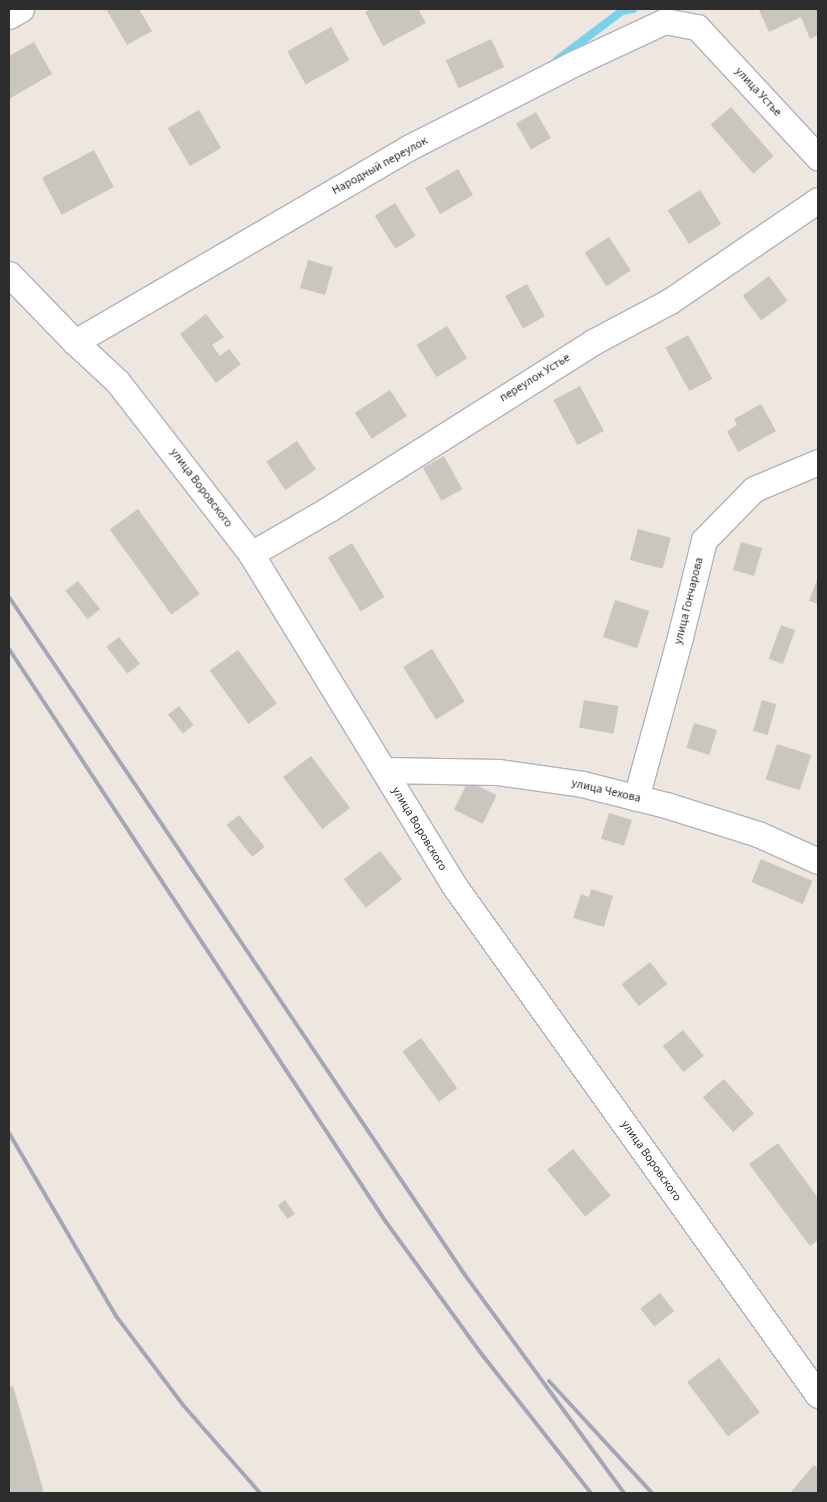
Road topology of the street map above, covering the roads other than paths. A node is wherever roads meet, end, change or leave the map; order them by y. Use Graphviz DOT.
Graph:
graph roads {
  1 [pos="21,9"];
  2 [pos="9,16"];
  3 [pos="697,27"];
  4 [pos="818,157"];
  5 [pos="818,200"];
  6 [pos="9,274"];
  7 [pos="75,342"];
  8 [pos="818,462"];
  9 [pos="251,554"];
  10 [pos="384,770"];
  11 [pos="636,798"];
  12 [pos="818,861"];
  13 [pos="818,1395"];
  1 -- 2 [label="street"];
  3 -- 4 [label="street, улица Устье"];
  3 -- 7 [label="street, Народный переулок"];
  5 -- 9 [label="street, переулок Устье"];
  6 -- 7 [label="street, улица Воровского"];
  7 -- 9 [label="street, улица Воровского"];
  8 -- 11 [label="street, улица Гончарова"];
  9 -- 10 [label="street, улица Воровского"];
  10 -- 11 [label="street, улица Чехова"];
  10 -- 13 [label="street, улица Воровского"];
  11 -- 12 [label="street, улица Чехова"];
}
